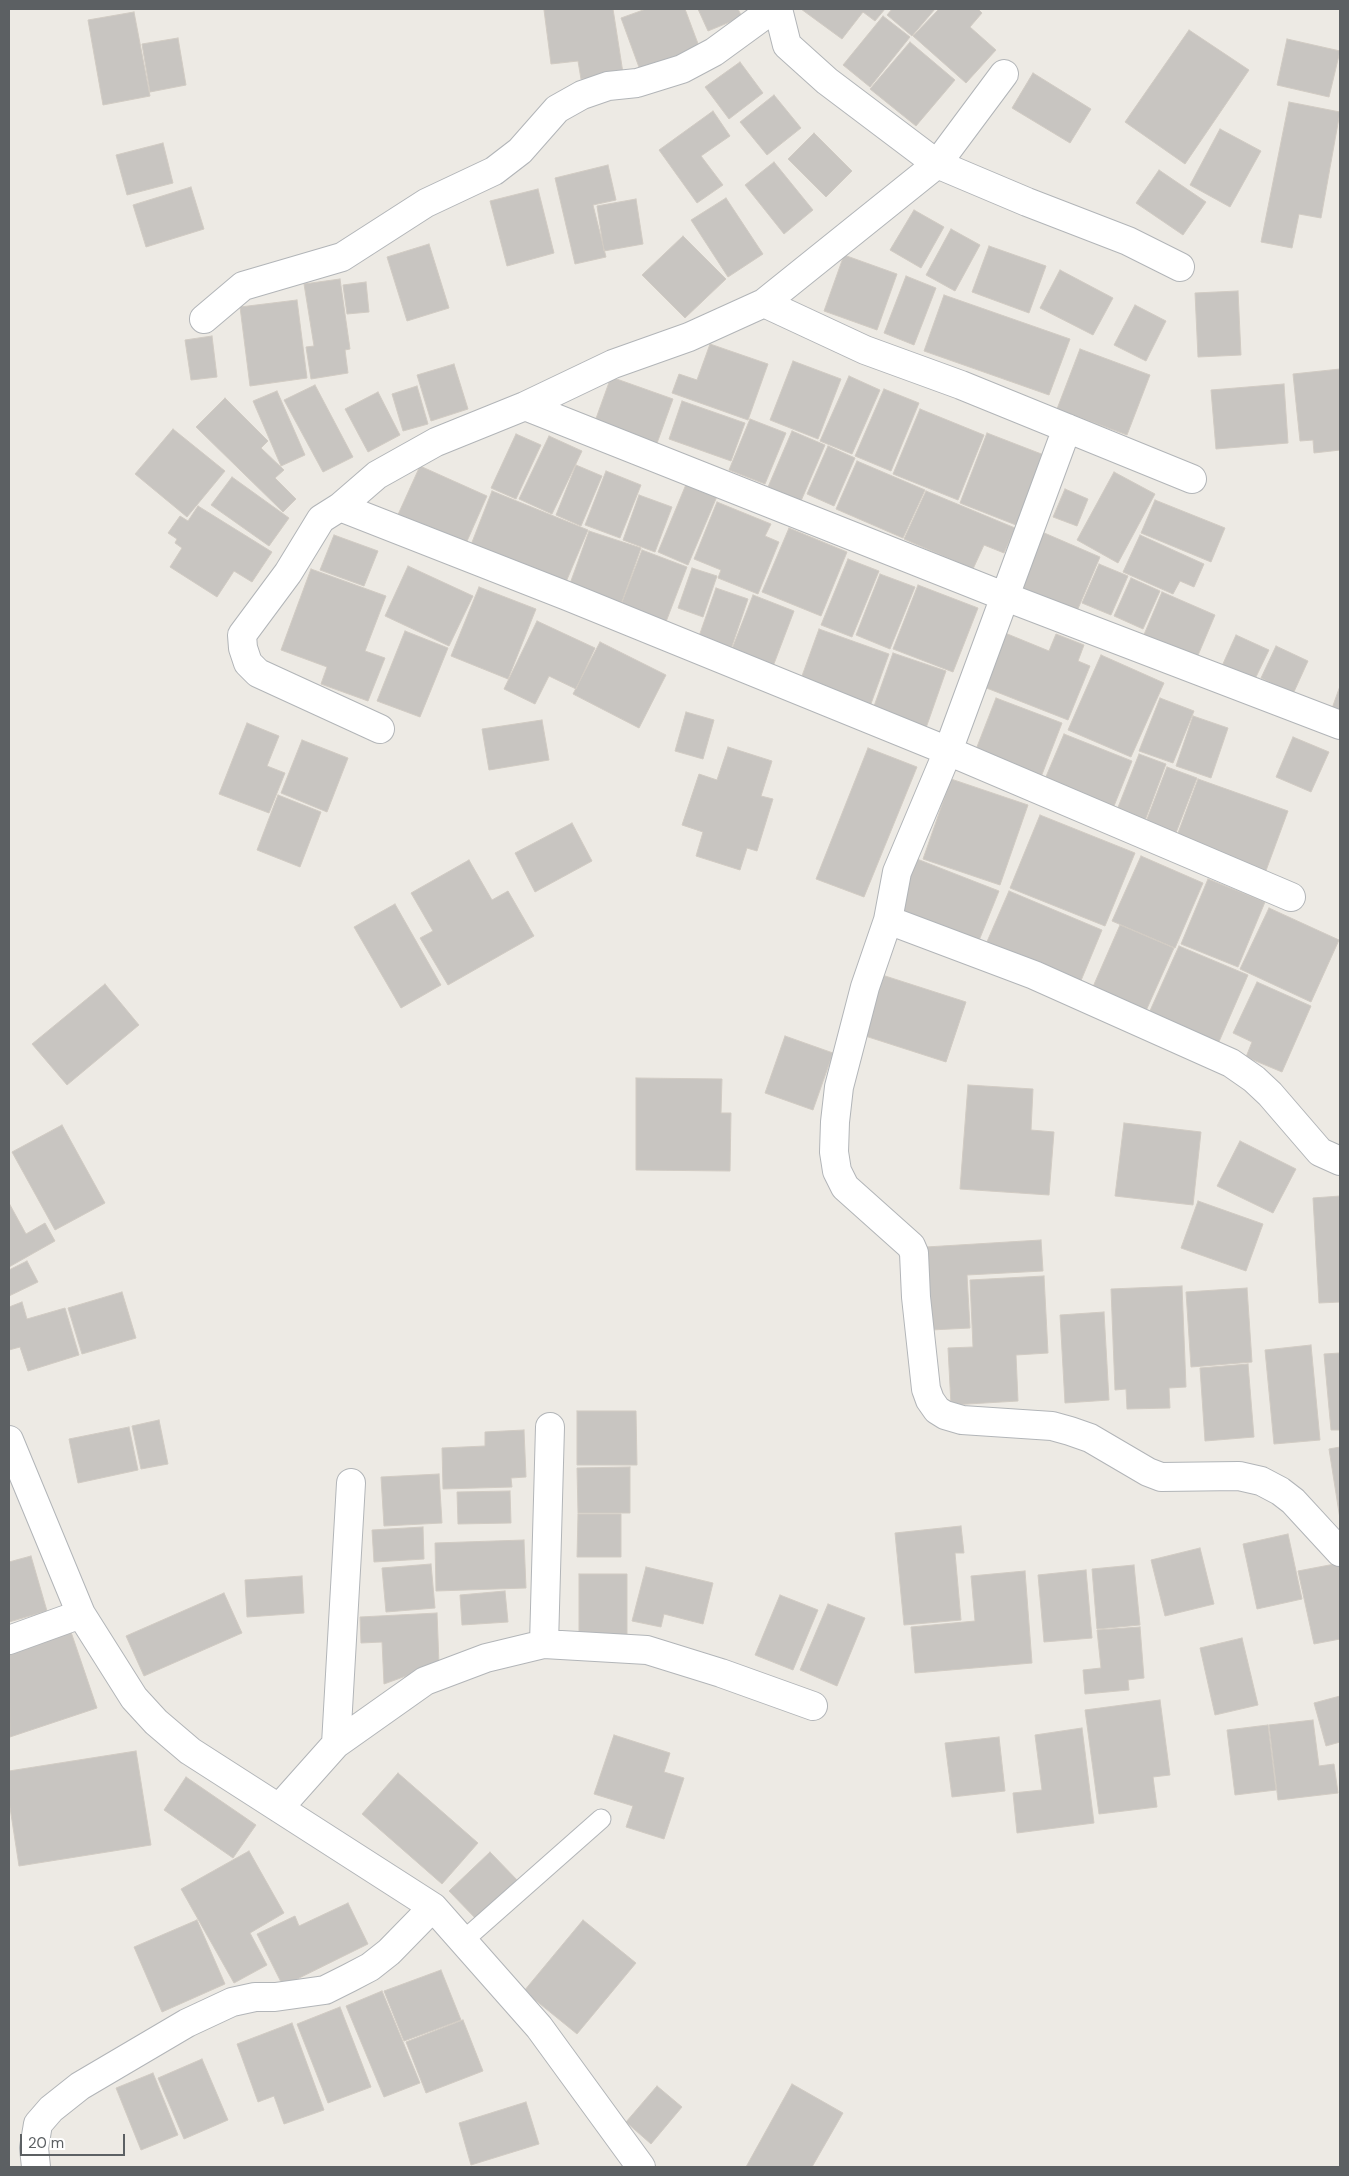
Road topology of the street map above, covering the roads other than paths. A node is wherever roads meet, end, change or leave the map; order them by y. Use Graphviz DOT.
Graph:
graph roads {
  1 [pos="773,9"];
  2 [pos="778,9"];
  3 [pos="1004,74"];
  4 [pos="937,164"];
  5 [pos="1180,267"];
  6 [pos="764,302"];
  7 [pos="204,319"];
  8 [pos="525,406"];
  9 [pos="1067,428"];
  10 [pos="1192,479"];
  11 [pos="340,507"];
  12 [pos="1006,597"];
  13 [pos="1340,725"];
  14 [pos="380,729"];
  15 [pos="948,751"];
  16 [pos="1291,897"];
  17 [pos="888,920"];
  18 [pos="1340,1162"];
  19 [pos="550,1427"];
  20 [pos="9,1440"];
  21 [pos="351,1484"];
  22 [pos="1340,1552"];
  23 [pos="81,1614"];
  24 [pos="9,1640"];
  25 [pos="544,1644"];
  26 [pos="814,1706"];
  27 [pos="336,1744"];
  28 [pos="279,1808"];
  29 [pos="601,1819"];
  30 [pos="433,1907"];
  31 [pos="464,1940"];
  32 [pos="36,2167"];
  33 [pos="641,2167"];
  1 -- 7 [label="street"];
  2 -- 4 [label="street"];
  3 -- 4 [label="street"];
  4 -- 5 [label="street"];
  4 -- 6 [label="street"];
  6 -- 8 [label="street"];
  6 -- 9 [label="street"];
  8 -- 11 [label="street"];
  8 -- 12 [label="street"];
  9 -- 10 [label="street"];
  9 -- 12 [label="street"];
  11 -- 14 [label="street"];
  11 -- 15 [label="street"];
  12 -- 13 [label="street"];
  12 -- 15 [label="street"];
  15 -- 16 [label="street"];
  15 -- 17 [label="street"];
  17 -- 18 [label="street"];
  17 -- 22 [label="street"];
  19 -- 25 [label="street"];
  20 -- 23 [label="street"];
  21 -- 27 [label="street"];
  23 -- 24 [label="street"];
  23 -- 28 [label="street"];
  25 -- 26 [label="street"];
  25 -- 27 [label="street"];
  27 -- 28 [label="street"];
  28 -- 30 [label="street"];
  29 -- 31 [label="lane"];
  30 -- 31 [label="street"];
  30 -- 32 [label="street"];
  31 -- 33 [label="street"];
}
